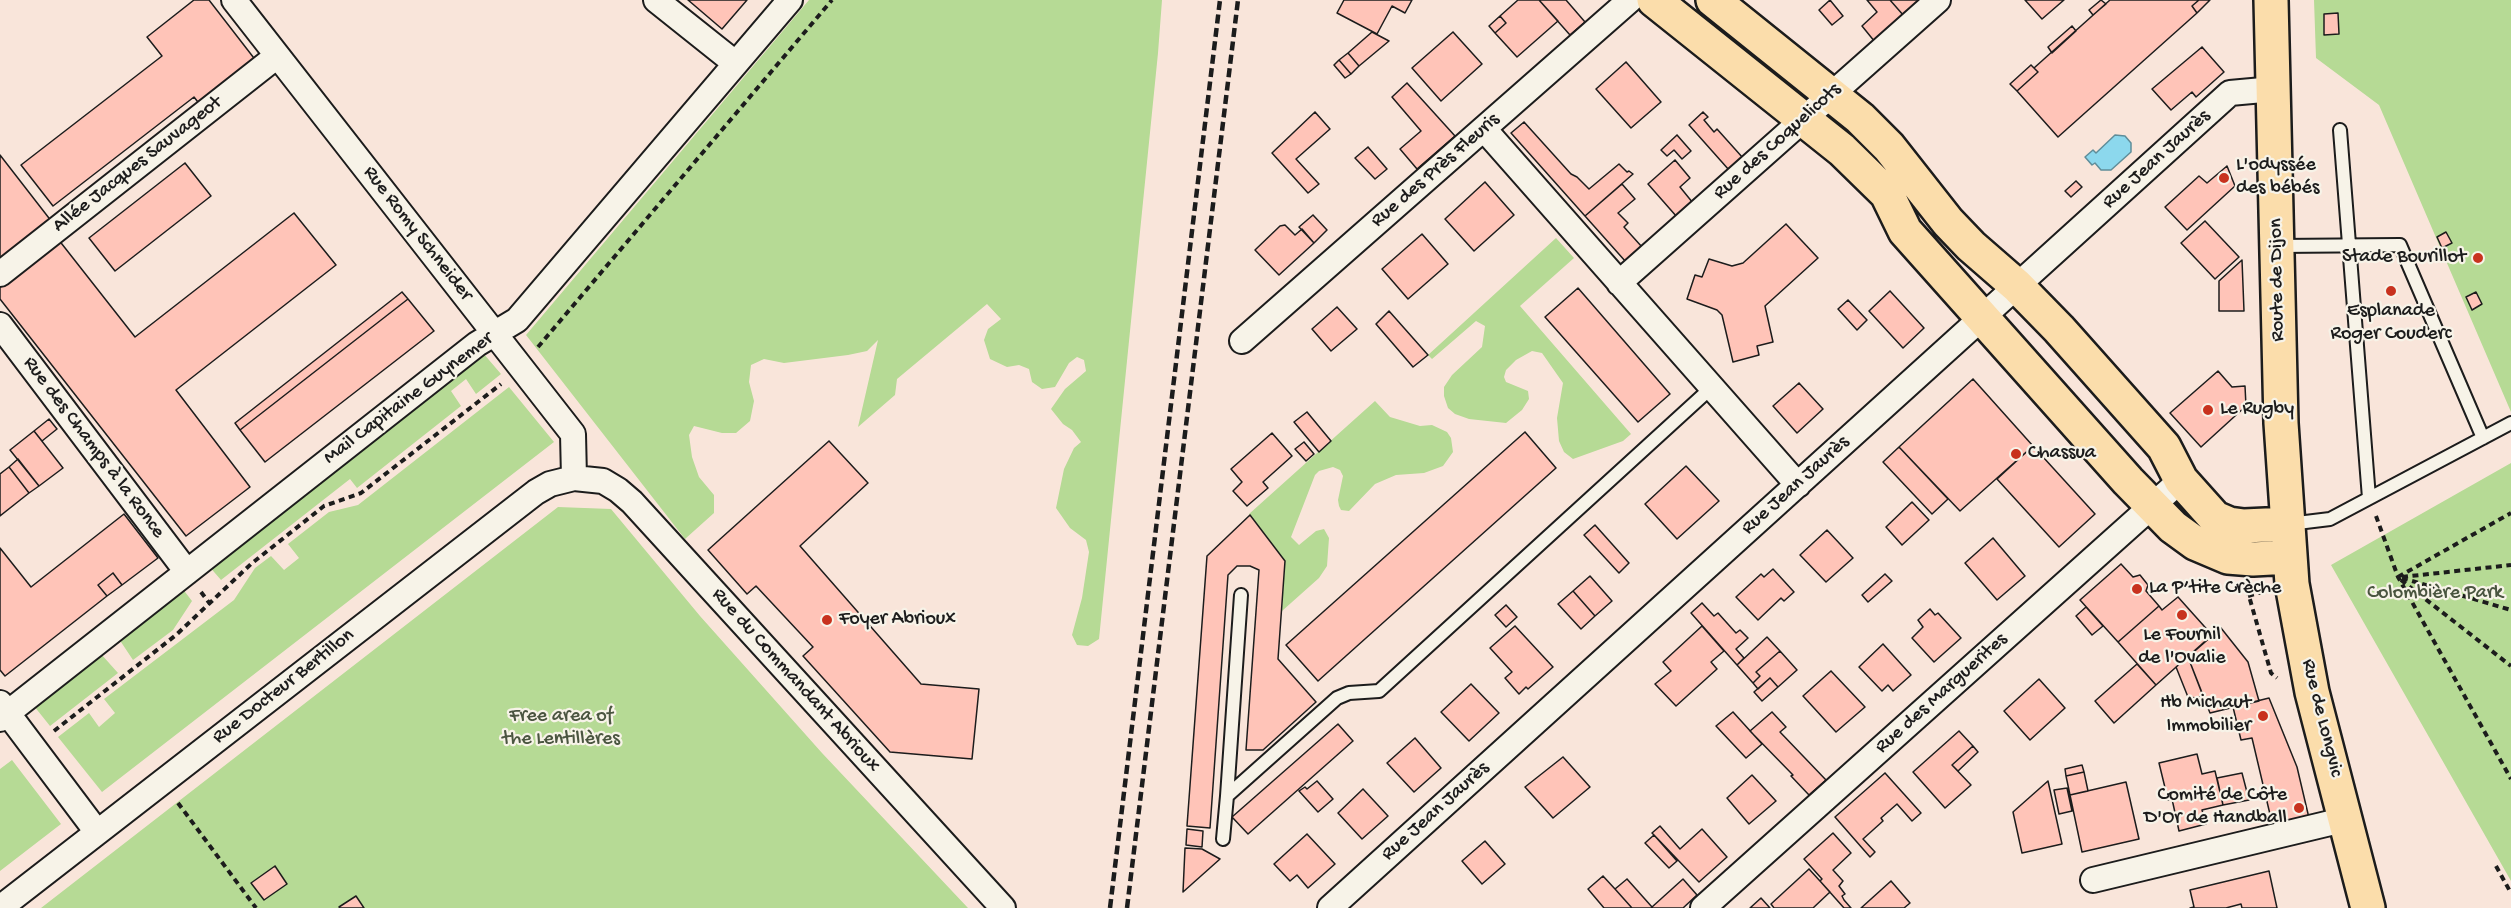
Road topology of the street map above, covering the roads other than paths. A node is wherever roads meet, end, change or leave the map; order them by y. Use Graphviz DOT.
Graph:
graph roads {
  1 [pos="234,0"];
  2 [pos="656,0"];
  3 [pos="790,0"];
  4 [pos="1630,0"];
  5 [pos="1654,0"];
  6 [pos="1713,0"];
  7 [pos="1938,0"];
  8 [pos="2271,0"];
  9 [pos="277,56"];
  10 [pos="735,63"];
  11 [pos="2274,88"];
  12 [pos="1830,95"];
  13 [pos="1803,120"];
  14 [pos="1484,129"];
  15 [pos="2340,130"];
  16 [pos="2349,245"];
  17 [pos="2277,246"];
  18 [pos="0,274"];
  19 [pos="1619,284"];
  20 [pos="2017,286"];
  21 [pos="1983,317"];
  22 [pos="0,325"];
  23 [pos="495,333"];
  24 [pos="1242,341"];
  25 [pos="1711,388"];
  26 [pos="2511,423"];
  27 [pos="2483,438"];
  28 [pos="574,478"];
  29 [pos="2181,480"];
  30 [pos="1798,484"];
  31 [pos="2369,498"];
  32 [pos="2152,506"];
  33 [pos="2288,524"];
  34 [pos="2290,557"];
  35 [pos="187,572"];
  36 [pos="1241,595"];
  37 [pos="2,711"];
  38 [pos="1227,796"];
  39 [pos="2347,819"];
  40 [pos="97,832"];
  41 [pos="1223,839"];
  42 [pos="2093,880"];
  43 [pos="0,908"];
  44 [pos="1003,908"];
  45 [pos="1330,908"];
  46 [pos="1703,908"];
  47 [pos="2368,908"];
  1 -- 9 [label="street, Rue Romy Schneider"];
  2 -- 10 [label="street"];
  3 -- 10 [label="street, Mail Capitaine Guynemer"];
  4 -- 14 [label="street, Rue des Près Fleuris"];
  5 -- 13 [label="main road"];
  6 -- 12 [label="main road"];
  7 -- 12 [label="street, Rue des Coquelicots"];
  8 -- 11 [label="main road, Route de Dijon"];
  9 -- 18 [label="street, Allée Jacques Sauvageot"];
  9 -- 23 [label="street, Rue Romy Schneider"];
  10 -- 23 [label="street, Mail Capitaine Guynemer"];
  11 -- 17 [label="main road, Route de Dijon"];
  11 -- 20 [label="street, Rue Jean Jaurès"];
  12 -- 13 [label="street, Rue des Coquelicots"];
  12 -- 20 [label="main road"];
  13 -- 19 [label="street, Rue des Coquelicots"];
  13 -- 21 [label="main road"];
  14 -- 19 [label="street"];
  14 -- 24 [label="street, Rue des Près Fleuris"];
  15 -- 16 [label="lane"];
  16 -- 17 [label="lane"];
  16 -- 27 [label="lane"];
  16 -- 31 [label="lane"];
  17 -- 33 [label="main road, Route de Dijon"];
  19 -- 25 [label="street"];
  20 -- 21 [label="street, Rue Jean Jaurès"];
  20 -- 29 [label="main road"];
  21 -- 30 [label="street, Rue Jean Jaurès"];
  21 -- 32 [label="main road"];
  22 -- 35 [label="street, Rue des Champs à la Ronce"];
  23 -- 28 [label="street, Rue Romy Schneider"];
  23 -- 35 [label="street, Mail Capitaine Guynemer"];
  25 -- 30 [label="street"];
  25 -- 38 [label="lane"];
  26 -- 27 [label="lane"];
  27 -- 31 [label="lane"];
  28 -- 40 [label="street, Rue Docteur Bertillon"];
  28 -- 44 [label="street, Rue du Commandant Abrioux"];
  29 -- 32 [label="street, Rue des Marguerites"];
  29 -- 33 [label="main road"];
  30 -- 45 [label="street, Rue Jean Jaurès"];
  31 -- 33 [label="lane"];
  32 -- 34 [label="main road"];
  32 -- 46 [label="street, Rue des Marguerites"];
  33 -- 34 [label="main road, Rue de Longvic"];
  34 -- 39 [label="main road, Rue de Longvic"];
  35 -- 37 [label="street, Mail Capitaine Guynemer"];
  36 -- 38 [label="lane"];
  37 -- 40 [label="street"];
  38 -- 41 [label="lane"];
  39 -- 42 [label="street"];
  39 -- 47 [label="main road, Rue de Longvic"];
  40 -- 43 [label="street, Rue Docteur Bertillon"];
}
